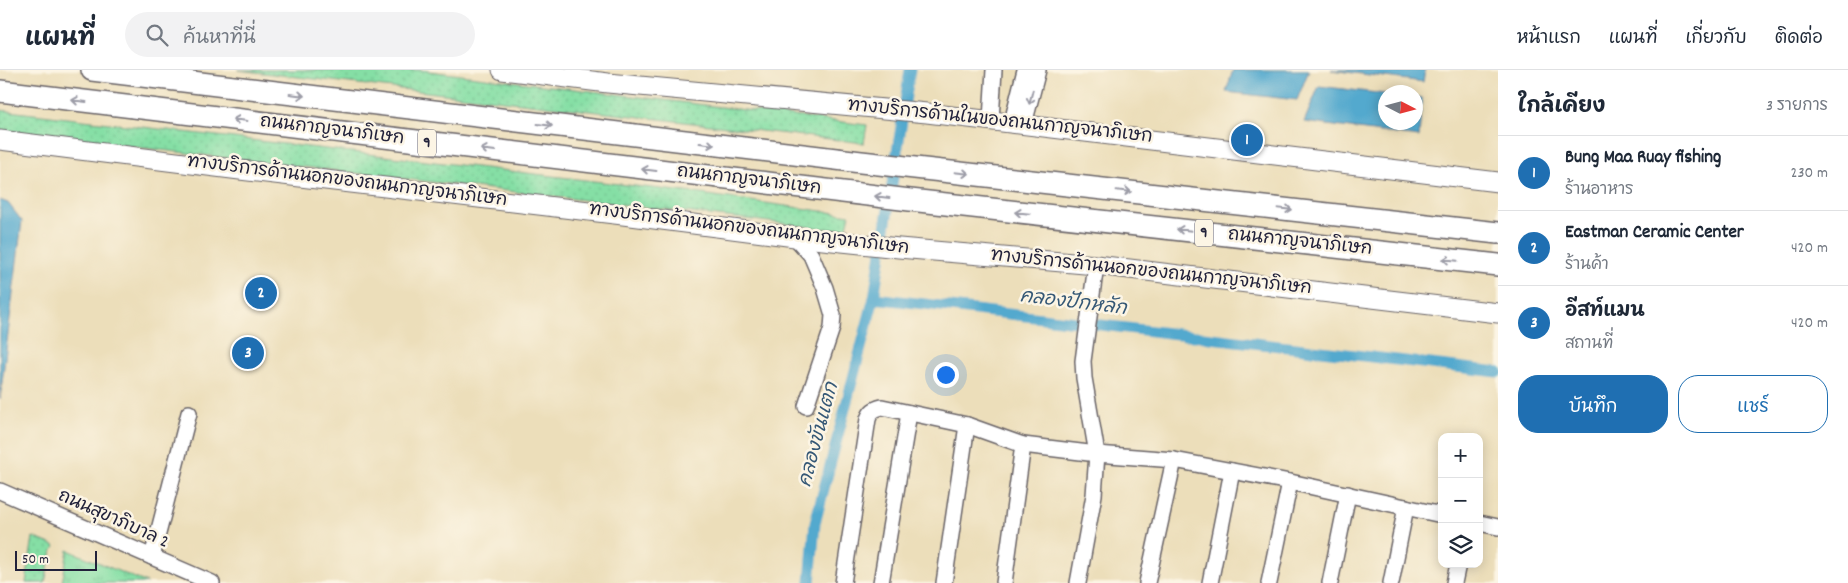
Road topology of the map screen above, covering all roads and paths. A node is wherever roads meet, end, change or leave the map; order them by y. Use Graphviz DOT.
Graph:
graph roads {
  1 [pos="92,70"];
  2 [pos="502,70"];
  3 [pos="994,70"];
  4 [pos="1025,70"];
  5 [pos="1038,70"];
  6 [pos="0,92"];
  7 [pos="991,120"];
  8 [pos="1018,123"];
  9 [pos="0,140"];
  10 [pos="1498,182"];
  11 [pos="1498,233"];
  12 [pos="796,237"];
  13 [pos="1096,265"];
  14 [pos="1498,265"];
  15 [pos="1498,313"];
  16 [pos="806,406"];
  17 [pos="189,413"];
  18 [pos="909,413"];
  19 [pos="967,425"];
  20 [pos="1023,445"];
  21 [pos="1097,454"];
  22 [pos="1174,460"];
  23 [pos="1232,471"];
  24 [pos="1290,482"];
  25 [pos="0,490"];
  26 [pos="1348,494"];
  27 [pos="1406,507"];
  28 [pos="1438,514"];
  29 [pos="1483,524"];
  30 [pos="1498,527"];
  31 [pos="152,557"];
  32 [pos="1457,568"];
  33 [pos="212,583"];
  34 [pos="843,583"];
  35 [pos="881,583"];
  36 [pos="944,583"];
  37 [pos="1004,583"];
  38 [pos="1078,583"];
  39 [pos="1147,583"];
  40 [pos="1210,583"];
  41 [pos="1269,583"];
  42 [pos="1330,583"];
  43 [pos="1391,583"];
  44 [pos="1454,583"];
  1 -- 11 [label="highway, ถนนกาญจนาภิเษก / 9, one-way"];
  2 -- 7 [label="main road, ทางบริการด้านในของถนนกาญจนาภิเษก"];
  3 -- 7 [label="street"];
  4 -- 8 [label="street"];
  5 -- 8 [label="street, one-way"];
  14 -- 6 [label="highway, ถนนกาญจนาภิเษก / 9, one-way"];
  7 -- 8 [label="main road, ทางบริการด้านในของถนนกาญจนาภิเษก"];
  8 -- 10 [label="main road, ทางบริการด้านในของถนนกาญจนาภิเษก"];
  9 -- 12 [label="main road, ทางบริการด้านนอกของถนนกาญจนาภิเษก"];
  12 -- 13 [label="main road, ทางบริการด้านนอกของถนนกาญจนาภิเษก"];
  12 -- 16 [label="street"];
  13 -- 15 [label="main road, ทางบริการด้านนอกของถนนกาญจนาภิเษก"];
  13 -- 21 [label="street"];
  17 -- 31 [label="street"];
  18 -- 19 [label="street"];
  18 -- 34 [label="street"];
  18 -- 35 [label="street"];
  19 -- 20 [label="street"];
  19 -- 36 [label="street"];
  20 -- 21 [label="street"];
  20 -- 37 [label="street"];
  21 -- 22 [label="street"];
  21 -- 38 [label="street"];
  22 -- 23 [label="street"];
  22 -- 39 [label="street"];
  23 -- 24 [label="street"];
  23 -- 40 [label="street"];
  24 -- 26 [label="street"];
  24 -- 41 [label="street"];
  25 -- 31 [label="street, ถนนสุขาภิบาล 2"];
  26 -- 27 [label="street"];
  26 -- 42 [label="street"];
  27 -- 28 [label="street"];
  27 -- 43 [label="street"];
  29 -- 30 [label="street"];
  31 -- 33 [label="street, ถนนสุขาภิบาล 2"];
  32 -- 44 [label="street"];
}
